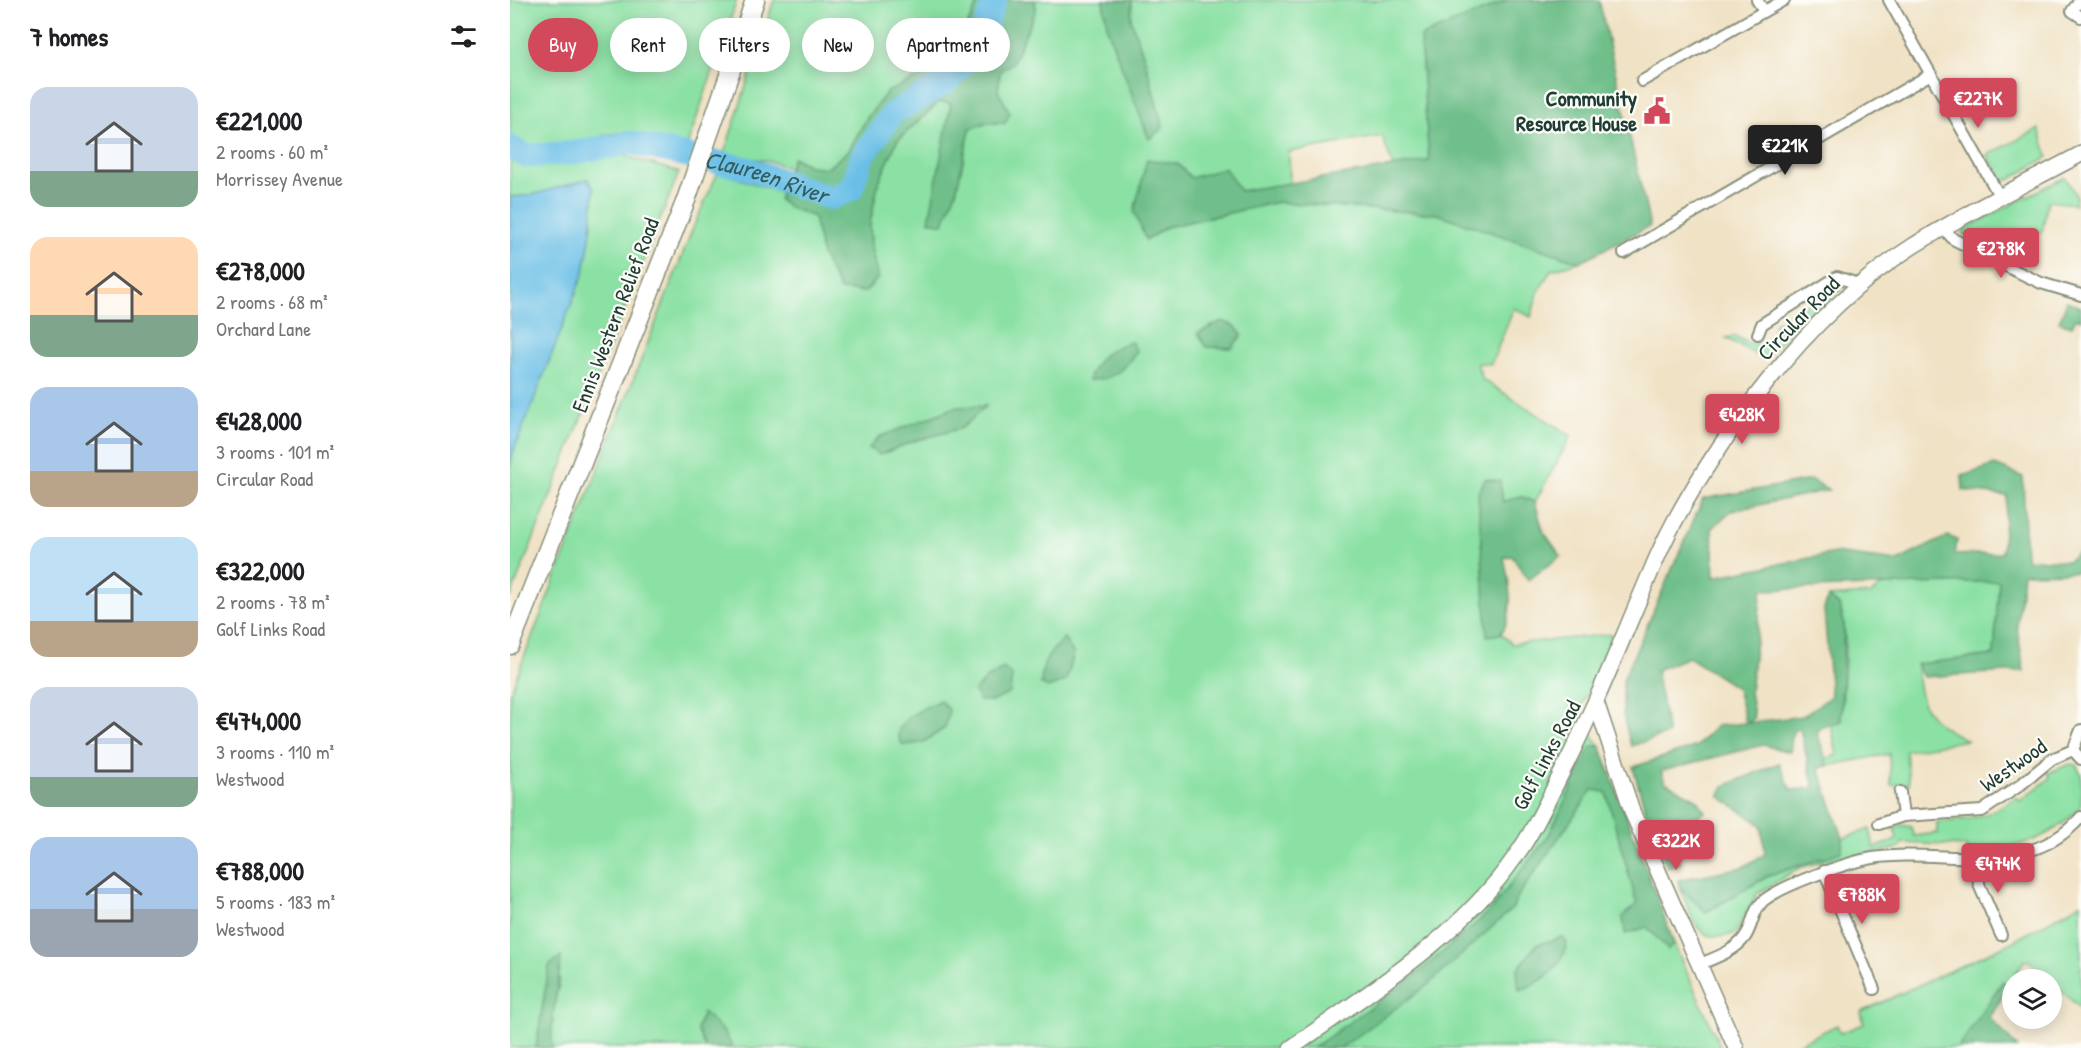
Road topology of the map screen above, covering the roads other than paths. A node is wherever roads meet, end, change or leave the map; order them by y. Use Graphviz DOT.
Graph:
graph roads {
  1 [pos="755,0"];
  2 [pos="1757,0"];
  3 [pos="1784,0"];
  4 [pos="1889,0"];
  5 [pos="2080,0"];
  6 [pos="1764,12"];
  7 [pos="2081,16"];
  8 [pos="1931,75"];
  9 [pos="1642,81"];
  10 [pos="2081,154"];
  11 [pos="2000,197"];
  12 [pos="1944,228"];
  13 [pos="1624,253"];
  14 [pos="1861,285"];
  15 [pos="2081,295"];
  16 [pos="1758,334"];
  17 [pos="510,645"];
  18 [pos="1596,702"];
  19 [pos="2081,730"];
  20 [pos="2073,750"];
  21 [pos="2081,759"];
  22 [pos="1900,792"];
  23 [pos="1903,816"];
  24 [pos="2081,817"];
  25 [pos="1879,824"];
  26 [pos="1974,860"];
  27 [pos="1824,871"];
  28 [pos="2001,935"];
  29 [pos="1698,965"];
  30 [pos="1874,989"];
  31 [pos="1291,1048"];
  32 [pos="1736,1048"];
  1 -- 17 [label="main road, Ennis Western Relief Road"];
  2 -- 6 [label="street"];
  3 -- 6 [label="street"];
  4 -- 8 [label="street"];
  5 -- 7 [label="street"];
  6 -- 9 [label="street"];
  8 -- 11 [label="street"];
  8 -- 13 [label="street"];
  10 -- 11 [label="main road, Circular Road"];
  11 -- 12 [label="main road, Circular Road"];
  12 -- 14 [label="main road, Circular Road"];
  12 -- 15 [label="street"];
  14 -- 16 [label="street"];
  14 -- 18 [label="main road, Circular Road"];
  18 -- 29 [label="main road, Golf Links Road"];
  18 -- 31 [label="main road, Golf Links Road"];
  19 -- 20 [label="street, Westwood"];
  20 -- 21 [label="street, Westwood"];
  20 -- 23 [label="street, Westwood"];
  22 -- 23 [label="street"];
  23 -- 25 [label="street, Westwood"];
  24 -- 26 [label="street"];
  26 -- 27 [label="street"];
  26 -- 28 [label="street"];
  27 -- 29 [label="street"];
  27 -- 30 [label="street"];
  29 -- 32 [label="main road, Golf Links Road"];
}
